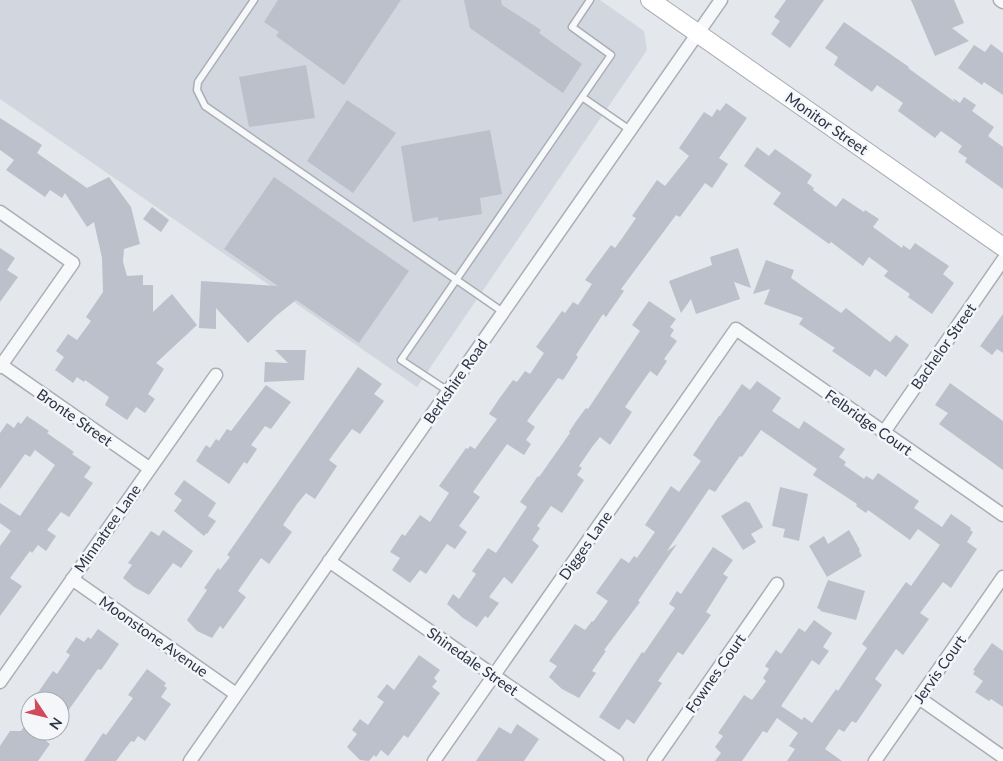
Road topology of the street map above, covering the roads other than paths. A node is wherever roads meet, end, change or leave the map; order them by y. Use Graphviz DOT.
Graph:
graph roads {
  1 [pos="254,0"];
  2 [pos="590,0"];
  3 [pos="650,0"];
  4 [pos="721,0"];
  5 [pos="698,33"];
  6 [pos="582,97"];
  7 [pos="630,130"];
  8 [pos="0,212"];
  9 [pos="1003,247"];
  10 [pos="1003,260"];
  11 [pos="456,280"];
  12 [pos="503,312"];
  13 [pos="736,329"];
  14 [pos="1,366"];
  15 [pos="216,375"];
  16 [pos="448,391"];
  17 [pos="884,432"];
  18 [pos="149,468"];
  19 [pos="1003,515"];
  20 [pos="329,561"];
  21 [pos="1003,577"];
  22 [pos="72,579"];
  23 [pos="777,584"];
  24 [pos="494,676"];
  25 [pos="0,682"];
  26 [pos="236,694"];
  27 [pos="919,698"];
  28 [pos="1003,757"];
  29 [pos="190,761"];
  30 [pos="434,761"];
  31 [pos="617,761"];
  32 [pos="654,761"];
  33 [pos="875,761"];
  1 -- 11 [label="lane"];
  2 -- 6 [label="lane"];
  3 -- 5 [label="street, Monitor Street"];
  4 -- 5 [label="street, Berkshire Road"];
  5 -- 7 [label="street, Berkshire Road"];
  5 -- 9 [label="street, Monitor Street"];
  6 -- 7 [label="lane"];
  6 -- 11 [label="lane"];
  7 -- 12 [label="street, Berkshire Road"];
  8 -- 14 [label="street"];
  10 -- 17 [label="street, Bachelor Street"];
  11 -- 12 [label="lane"];
  11 -- 16 [label="lane"];
  12 -- 16 [label="street, Berkshire Road"];
  13 -- 17 [label="street, Felbridge Court"];
  13 -- 24 [label="street, Digges Lane"];
  14 -- 18 [label="street, Bronte Street"];
  15 -- 18 [label="street, Minnatree Lane"];
  16 -- 20 [label="street, Berkshire Road"];
  17 -- 19 [label="street, Felbridge Court"];
  18 -- 22 [label="street, Minnatree Lane"];
  20 -- 24 [label="street, Shinedale Street"];
  20 -- 26 [label="street, Berkshire Road"];
  21 -- 27 [label="street, Jervis Court"];
  22 -- 25 [label="street, Minnatree Lane"];
  22 -- 26 [label="street, Moonstone Avenue"];
  23 -- 32 [label="street, Fownes Court"];
  24 -- 30 [label="street, Digges Lane"];
  24 -- 31 [label="street, Shinedale Street"];
  26 -- 29 [label="street, Berkshire Road"];
  27 -- 28 [label="street"];
  27 -- 33 [label="street, Jervis Court"];
}
